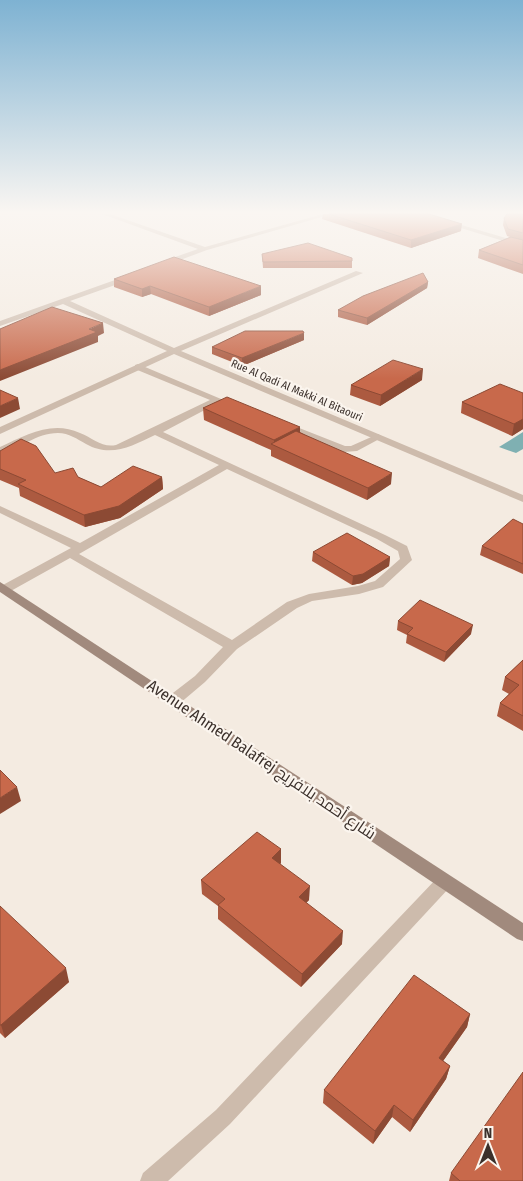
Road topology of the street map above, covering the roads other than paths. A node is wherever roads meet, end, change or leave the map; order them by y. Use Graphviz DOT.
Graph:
graph roads {
  1 [pos="359,272"];
  2 [pos="134,275"];
  3 [pos="62,300"];
  4 [pos="0,324"];
  5 [pos="174,351"];
  6 [pos="138,367"];
  7 [pos="218,400"];
  8 [pos="243,410"];
  9 [pos="277,422"];
  10 [pos="0,431"];
  11 [pos="154,431"];
  12 [pos="378,437"];
  13 [pos="0,451"];
  14 [pos="225,466"];
  15 [pos="523,499"];
  16 [pos="0,509"];
  17 [pos="76,551"];
  18 [pos="2,588"];
  19 [pos="232,646"];
  20 [pos="174,700"];
  21 [pos="444,882"];
  22 [pos="523,934"];
  23 [pos="151,1181"];
  1 -- 5 [label="street"];
  2 -- 3 [label="street"];
  3 -- 4 [label="street"];
  3 -- 5 [label="street, Rue Al Qadi Al Makki Al Bitaouri"];
  5 -- 6 [label="street"];
  5 -- 12 [label="street, Rue Al Qadi Al Makki Al Bitaouri"];
  6 -- 7 [label="street"];
  6 -- 10 [label="street"];
  7 -- 8 [label="street"];
  7 -- 11 [label="street"];
  9 -- 12 [label="street"];
  11 -- 13 [label="street"];
  11 -- 14 [label="street"];
  12 -- 15 [label="street, Rue Al Qadi Al Makki Al Bitaouri"];
  14 -- 17 [label="street"];
  14 -- 19 [label="street"];
  16 -- 17 [label="street"];
  17 -- 18 [label="street"];
  17 -- 19 [label="street"];
  18 -- 20 [label="main road, Avenue Ahmed Balafrej شارع أحمد بلافريج"];
  19 -- 20 [label="street"];
  20 -- 21 [label="main road, Avenue Ahmed Balafrej شارع أحمد بلافريج"];
  21 -- 22 [label="main road, Avenue Ahmed Balafrej شارع أحمد بلافريج"];
  21 -- 23 [label="street"];
}
